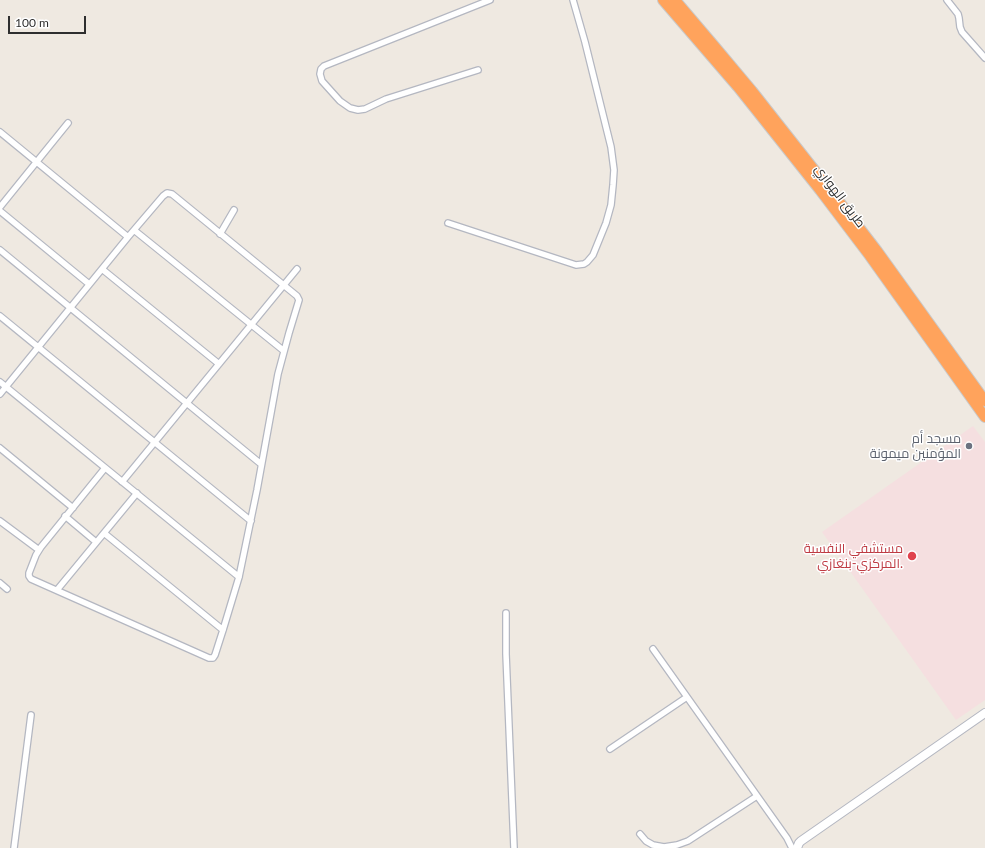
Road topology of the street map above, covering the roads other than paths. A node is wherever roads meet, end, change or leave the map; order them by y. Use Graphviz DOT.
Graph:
graph roads {
  1 [pos="490,0"];
  2 [pos="573,0"];
  3 [pos="663,0"];
  4 [pos="674,0"];
  5 [pos="948,0"];
  6 [pos="985,58"];
  7 [pos="478,70"];
  8 [pos="68,123"];
  9 [pos="0,132"];
  10 [pos="36,162"];
  11 [pos="0,206"];
  12 [pos="234,210"];
  13 [pos="0,211"];
  14 [pos="448,223"];
  15 [pos="134,230"];
  16 [pos="220,234"];
  17 [pos="128,237"];
  18 [pos="0,250"];
  19 [pos="874,254"];
  20 [pos="102,269"];
  21 [pos="297,269"];
  22 [pos="89,284"];
  23 [pos="284,285"];
  24 [pos="70,308"];
  25 [pos="0,316"];
  26 [pos="251,325"];
  27 [pos="38,347"];
  28 [pos="284,351"];
  29 [pos="219,364"];
  30 [pos="0,382"];
  31 [pos="6,387"];
  32 [pos="0,394"];
  33 [pos="985,401"];
  34 [pos="187,403"];
  35 [pos="985,417"];
  36 [pos="155,442"];
  37 [pos="0,448"];
  38 [pos="261,464"];
  39 [pos="105,468"];
  40 [pos="122,482"];
  41 [pos="137,494"];
  42 [pos="73,508"];
  43 [pos="65,516"];
  44 [pos="0,521"];
  45 [pos="251,521"];
  46 [pos="104,533"];
  47 [pos="96,542"];
  48 [pos="39,550"];
  49 [pos="239,577"];
  50 [pos="0,583"];
  51 [pos="7,589"];
  52 [pos="57,590"];
  53 [pos="506,614"];
  54 [pos="223,630"];
  55 [pos="653,649"];
  56 [pos="687,697"];
  57 [pos="985,713"];
  58 [pos="31,715"];
  59 [pos="610,749"];
  60 [pos="757,796"];
  61 [pos="640,834"];
  62 [pos="14,848"];
  63 [pos="514,848"];
  64 [pos="792,848"];
  65 [pos="797,848"];
  1 -- 7 [label="street"];
  2 -- 14 [label="street"];
  3 -- 19 [label="highway, طريق الهواري"];
  4 -- 19 [label="highway, طريق الهواري"];
  5 -- 6 [label="street"];
  8 -- 10 [label="street"];
  9 -- 10 [label="street"];
  10 -- 11 [label="street"];
  10 -- 17 [label="street"];
  12 -- 16 [label="street"];
  13 -- 22 [label="street"];
  15 -- 16 [label="street"];
  15 -- 17 [label="street"];
  15 -- 26 [label="street"];
  16 -- 23 [label="street"];
  17 -- 20 [label="street"];
  18 -- 24 [label="street"];
  19 -- 33 [label="highway, طريق الهواري"];
  19 -- 35 [label="highway, طريق الهواري"];
  20 -- 22 [label="street"];
  20 -- 29 [label="street"];
  21 -- 23 [label="street"];
  22 -- 24 [label="street"];
  23 -- 26 [label="street"];
  23 -- 28 [label="street"];
  24 -- 27 [label="street"];
  24 -- 34 [label="street"];
  25 -- 27 [label="street"];
  26 -- 28 [label="street"];
  26 -- 29 [label="street"];
  27 -- 31 [label="street"];
  27 -- 36 [label="street"];
  28 -- 38 [label="street"];
  29 -- 34 [label="street"];
  30 -- 31 [label="street"];
  31 -- 32 [label="street"];
  31 -- 39 [label="street"];
  34 -- 36 [label="street"];
  34 -- 38 [label="street"];
  36 -- 40 [label="street"];
  36 -- 45 [label="street"];
  37 -- 42 [label="street"];
  38 -- 45 [label="street"];
  39 -- 40 [label="street"];
  39 -- 42 [label="street"];
  40 -- 41 [label="street"];
  41 -- 46 [label="street"];
  41 -- 49 [label="street"];
  42 -- 43 [label="street"];
  43 -- 47 [label="street"];
  43 -- 48 [label="street"];
  44 -- 48 [label="street"];
  45 -- 49 [label="street"];
  46 -- 47 [label="street"];
  46 -- 54 [label="street"];
  47 -- 52 [label="street"];
  48 -- 52 [label="street"];
  49 -- 54 [label="street"];
  50 -- 51 [label="street"];
  52 -- 54 [label="street"];
  53 -- 63 [label="street"];
  55 -- 56 [label="street"];
  56 -- 59 [label="street"];
  56 -- 60 [label="street"];
  57 -- 65 [label="street"];
  58 -- 62 [label="street"];
  60 -- 61 [label="street"];
  60 -- 64 [label="street"];
}
